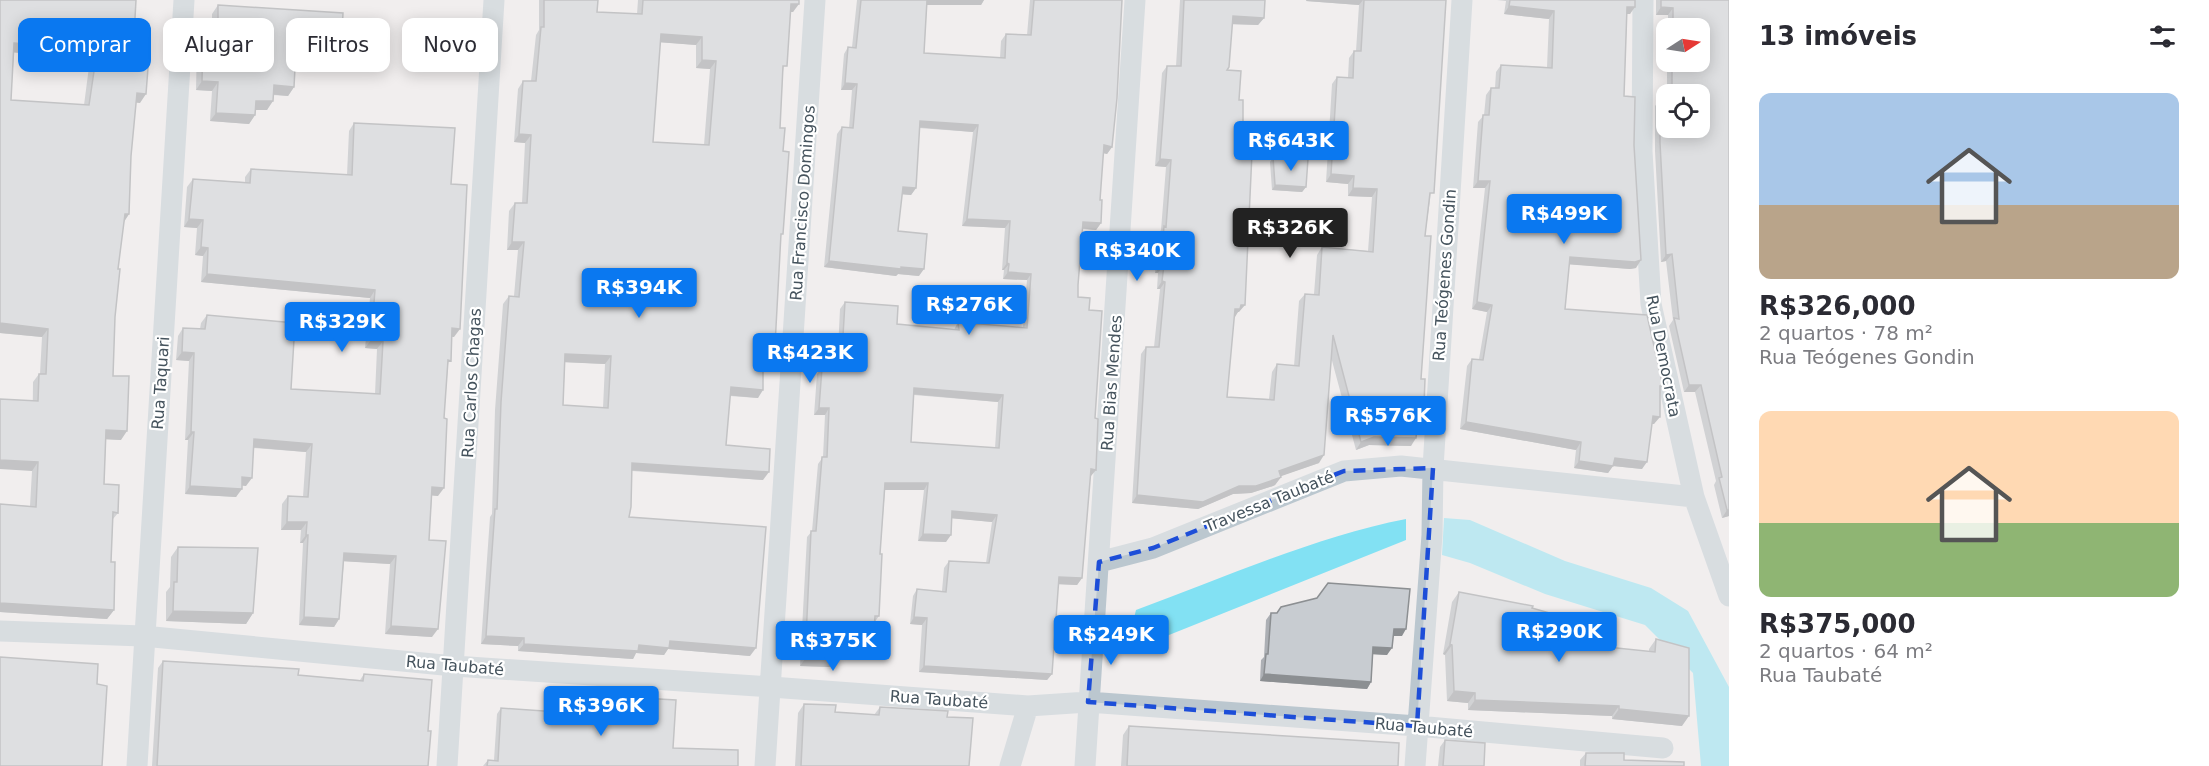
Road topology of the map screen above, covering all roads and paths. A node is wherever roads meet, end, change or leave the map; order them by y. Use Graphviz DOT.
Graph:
graph roads {
  1 [pos="184,0"];
  2 [pos="494,0"];
  3 [pos="815,0"];
  4 [pos="1136,0"];
  5 [pos="1462,0"];
  6 [pos="1643,0"];
  7 [pos="1433,468"];
  8 [pos="1694,497"];
  9 [pos="1099,562"];
  10 [pos="1729,596"];
  11 [pos="0,631"];
  12 [pos="143,636"];
  13 [pos="454,666"];
  14 [pos="771,687"];
  15 [pos="1088,702"];
  16 [pos="1028,706"];
  17 [pos="1417,726"];
  18 [pos="1663,748"];
  19 [pos="137,766"];
  20 [pos="447,766"];
  21 [pos="765,766"];
  22 [pos="1010,766"];
  23 [pos="1084,766"];
  24 [pos="1414,766"];
  1 -- 12 [label="street, Rua Taquari"];
  2 -- 13 [label="street, Rua Carlos Chagas"];
  3 -- 14 [label="street, Rua Francisco Domingos"];
  4 -- 9 [label="street, Rua Bias Mendes"];
  5 -- 7 [label="street, Rua Teógenes Gondin"];
  6 -- 8 [label="street, Rua Democrata"];
  7 -- 8 [label="street, Travessa Taubaté"];
  7 -- 9 [label="street, Travessa Taubaté"];
  7 -- 17 [label="street, Rua Teógenes Gondin"];
  8 -- 10 [label="street, Rua Democrata"];
  9 -- 15 [label="street, Rua Bias Mendes"];
  11 -- 12 [label="street, Rua Taubaté"];
  12 -- 13 [label="street, Rua Taubaté"];
  12 -- 19 [label="street, Rua Taquari"];
  13 -- 14 [label="street, Rua Taubaté"];
  13 -- 20 [label="street, Rua Carlos Chagas"];
  14 -- 16 [label="street, Rua Taubaté"];
  14 -- 21 [label="street, Rua Francisco Domingos"];
  15 -- 16 [label="street, Rua Taubaté"];
  15 -- 17 [label="street, Rua Taubaté"];
  15 -- 23 [label="street, Rua Bias Mendes"];
  16 -- 22 [label="street"];
  17 -- 18 [label="street, Rua Taubaté"];
  17 -- 24 [label="street, Rua Teógenes Gondin"];
}
